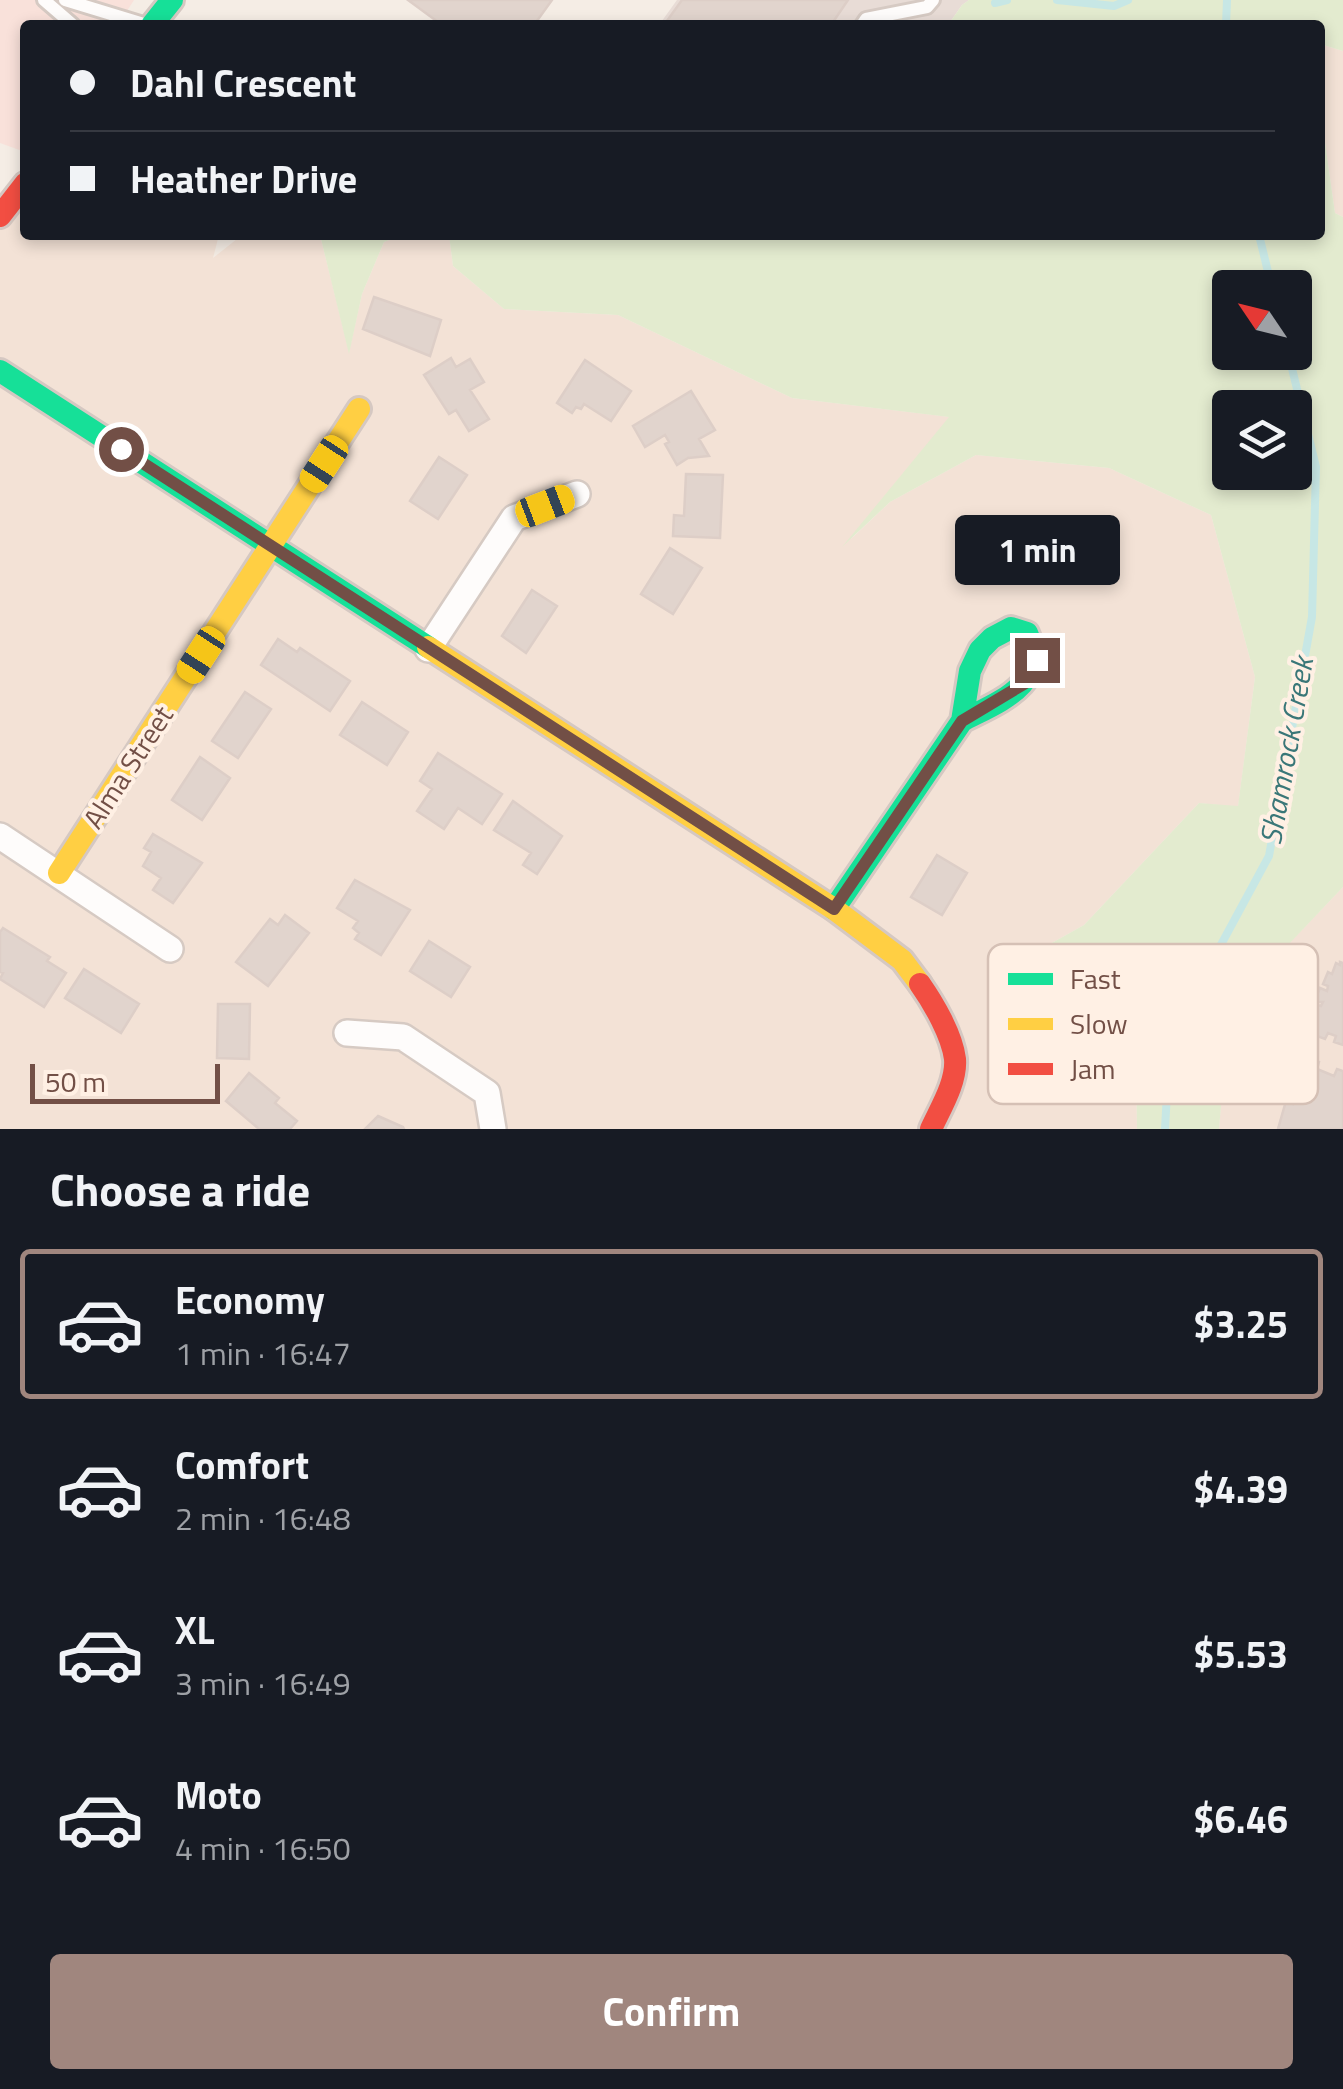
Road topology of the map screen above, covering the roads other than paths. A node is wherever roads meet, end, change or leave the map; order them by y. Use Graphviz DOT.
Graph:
graph roads {
  1 [pos="44,0"];
  2 [pos="65,0"];
  3 [pos="172,0"];
  4 [pos="933,0"];
  5 [pos="66,20"];
  6 [pos="132,20"];
  7 [pos="154,20"];
  8 [pos="865,20"];
  9 [pos="20,190"];
  10 [pos="0,216"];
  11 [pos="0,371"];
  12 [pos="359,409"];
  13 [pos="576,494"];
  14 [pos="272,546"];
  15 [pos="428,649"];
  16 [pos="962,721"];
  17 [pos="0,836"];
  18 [pos="58,873"];
  19 [pos="834,909"];
  20 [pos="170,948"];
  21 [pos="346,1032"];
  22 [pos="493,1129"];
  23 [pos="931,1129"];
  1 -- 5 [label="lane"];
  2 -- 6 [label="lane"];
  3 -- 7 [label="street"];
  4 -- 8 [label="lane"];
  9 -- 10 [label="street"];
  11 -- 14 [label="street"];
  12 -- 14 [label="street, Alma Street"];
  13 -- 15 [label="street"];
  14 -- 15 [label="street"];
  14 -- 18 [label="street, Alma Street"];
  15 -- 19 [label="street"];
  16 -- 19 [label="street"];
  17 -- 18 [label="street"];
  18 -- 20 [label="street"];
  19 -- 23 [label="street"];
  21 -- 22 [label="street"];
}
